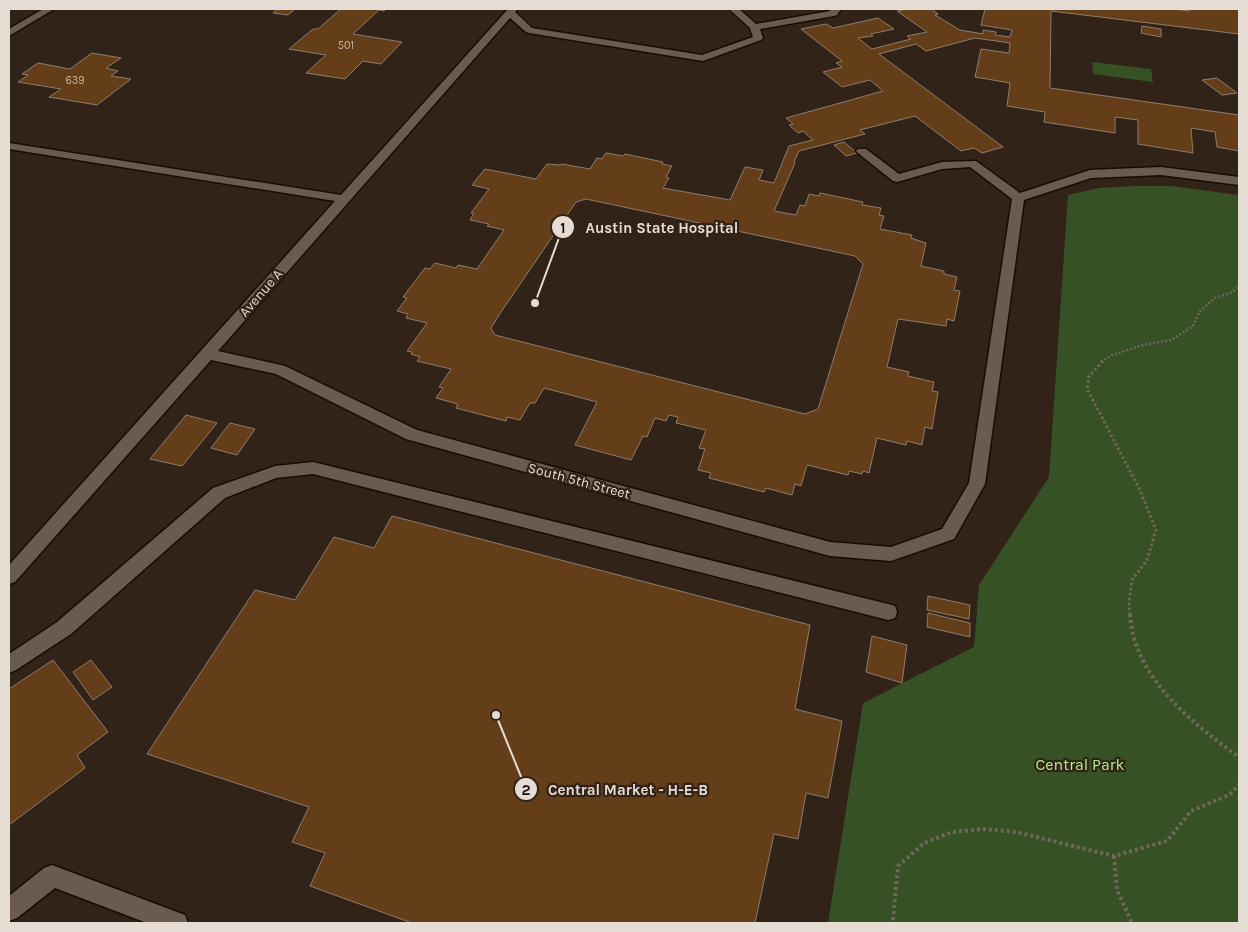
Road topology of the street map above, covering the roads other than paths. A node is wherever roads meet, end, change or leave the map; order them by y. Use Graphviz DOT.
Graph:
graph roads {
  1 [pos="49,9"];
  2 [pos="734,9"];
  3 [pos="836,9"];
  4 [pos="512,10"];
  5 [pos="754,27"];
  6 [pos="9,33"];
  7 [pos="9,146"];
  8 [pos="862,151"];
  9 [pos="1239,182"];
  10 [pos="1018,198"];
  11 [pos="344,199"];
  12 [pos="208,354"];
  13 [pos="9,577"];
  14 [pos="888,612"];
  15 [pos="9,664"];
  16 [pos="9,910"];
  17 [pos="177,923"];
  1 -- 6 [label="lane"];
  2 -- 5 [label="lane"];
  3 -- 5 [label="lane"];
  4 -- 5 [label="lane"];
  4 -- 11 [label="lane, Avenue A"];
  7 -- 11 [label="lane"];
  8 -- 10 [label="lane"];
  9 -- 10 [label="lane"];
  10 -- 12 [label="lane, South 5th Street"];
  11 -- 12 [label="lane, Avenue A"];
  12 -- 13 [label="lane, Avenue A"];
  14 -- 15 [label="lane"];
  16 -- 17 [label="lane"];
}
